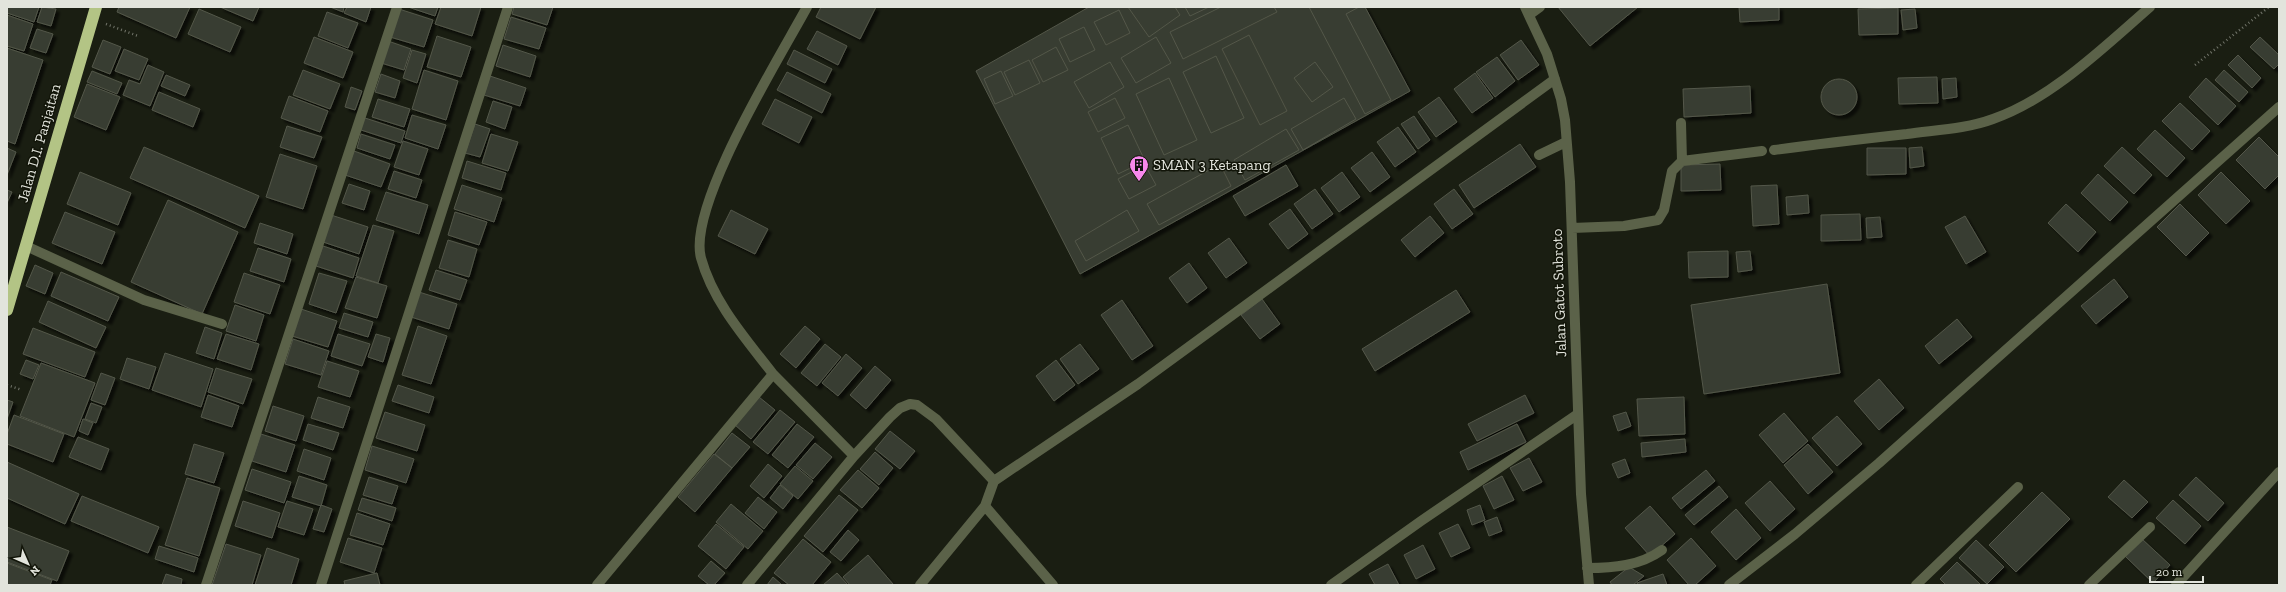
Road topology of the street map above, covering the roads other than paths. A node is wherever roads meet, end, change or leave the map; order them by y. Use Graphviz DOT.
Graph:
graph roads {
  1 [pos="397,7"];
  2 [pos="508,7"];
  3 [pos="807,7"];
  4 [pos="1540,7"];
  5 [pos="2150,7"];
  6 [pos="1527,11"];
  7 [pos="94,13"];
  8 [pos="1555,79"];
  9 [pos="2279,107"];
  10 [pos="1681,123"];
  11 [pos="1566,142"];
  12 [pos="1774,150"];
  13 [pos="1762,151"];
  14 [pos="1539,155"];
  15 [pos="1682,161"];
  16 [pos="1572,228"];
  17 [pos="26,246"];
  18 [pos="7,310"];
  19 [pos="222,324"];
  20 [pos="773,374"];
  21 [pos="1578,414"];
  22 [pos="854,456"];
  23 [pos="2279,472"];
  24 [pos="994,481"];
  25 [pos="2018,487"];
  26 [pos="985,506"];
  27 [pos="2150,526"];
  28 [pos="1662,550"];
  29 [pos="1587,568"];
  30 [pos="1587,584"];
  31 [pos="206,585"];
  32 [pos="321,585"];
  33 [pos="597,585"];
  34 [pos="747,585"];
  35 [pos="920,585"];
  36 [pos="1052,585"];
  37 [pos="1331,585"];
  38 [pos="1729,585"];
  39 [pos="1916,585"];
  40 [pos="2089,585"];
  41 [pos="2176,585"];
  1 -- 31 [label="street"];
  2 -- 32 [label="street"];
  3 -- 20 [label="street"];
  4 -- 6 [label="street"];
  5 -- 12 [label="street"];
  6 -- 8 [label="street, Jalan Gatot Subroto"];
  7 -- 17 [label="highway, Jalan D.I. Panjaitan"];
  8 -- 11 [label="street, Jalan Gatot Subroto"];
  8 -- 24 [label="street"];
  9 -- 38 [label="street"];
  10 -- 15 [label="street"];
  11 -- 14 [label="street"];
  11 -- 16 [label="street, Jalan Gatot Subroto"];
  13 -- 15 [label="street"];
  15 -- 16 [label="street"];
  16 -- 21 [label="street, Jalan Gatot Subroto"];
  17 -- 18 [label="highway, Jalan D.I. Panjaitan"];
  17 -- 19 [label="street"];
  20 -- 22 [label="street"];
  20 -- 33 [label="street"];
  21 -- 29 [label="street, Jalan Gatot Subroto"];
  21 -- 37 [label="street"];
  22 -- 24 [label="street"];
  22 -- 34 [label="street"];
  23 -- 41 [label="street"];
  24 -- 26 [label="street"];
  25 -- 39 [label="street"];
  26 -- 35 [label="street"];
  26 -- 36 [label="street"];
  27 -- 40 [label="street"];
  28 -- 29 [label="street"];
  29 -- 30 [label="street, Jalan Gatot Subroto"];
}
